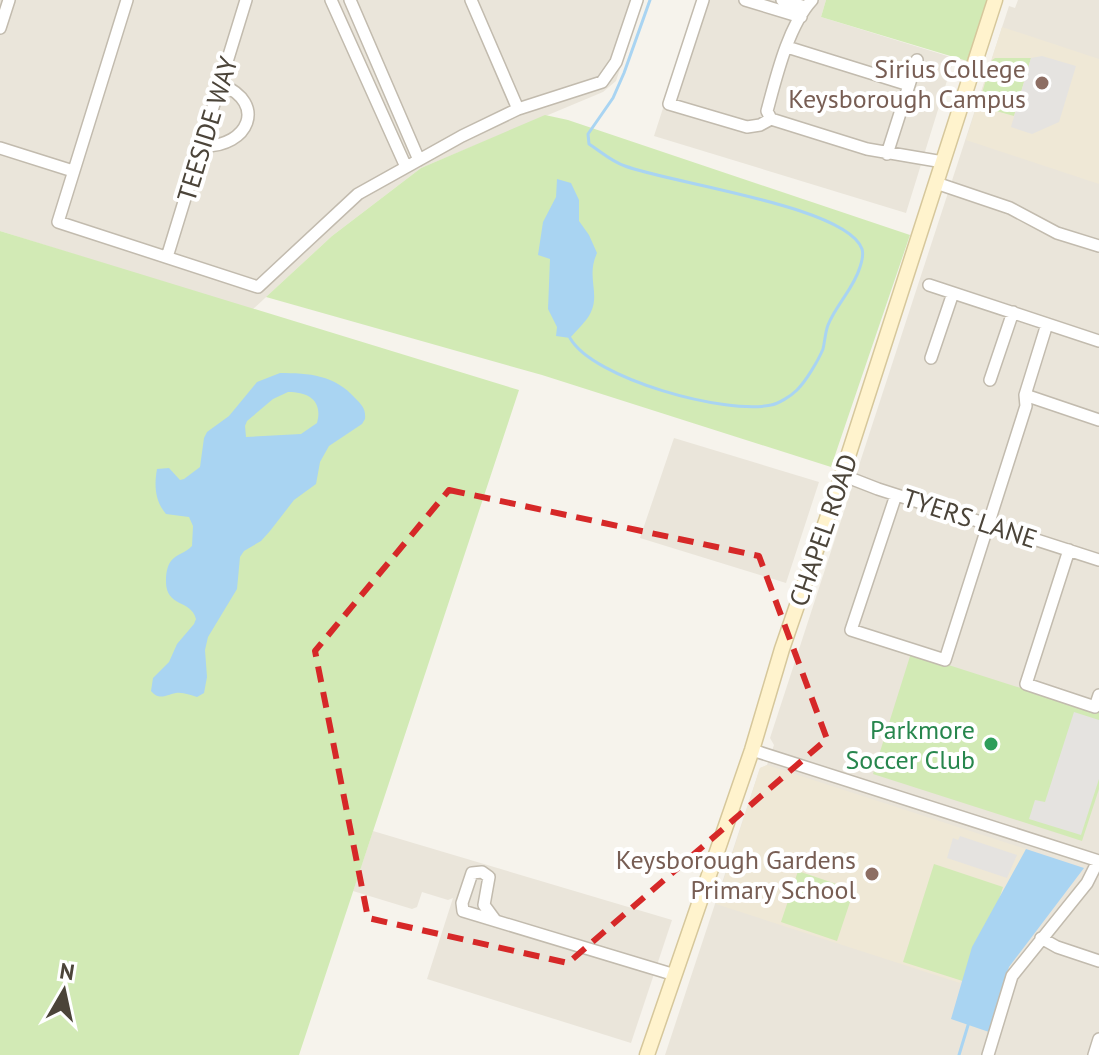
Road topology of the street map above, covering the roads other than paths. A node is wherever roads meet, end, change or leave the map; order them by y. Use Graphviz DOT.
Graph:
graph roads {
  1 [pos="9,0"];
  2 [pos="127,0"];
  3 [pos="246,0"];
  4 [pos="331,0"];
  5 [pos="350,0"];
  6 [pos="471,0"];
  7 [pos="637,0"];
  8 [pos="703,0"];
  9 [pos="745,0"];
  10 [pos="782,0"];
  11 [pos="995,1"];
  12 [pos="806,8"];
  13 [pos="0,28"];
  14 [pos="787,47"];
  15 [pos="917,60"];
  16 [pos="222,85"];
  17 [pos="909,85"];
  18 [pos="518,109"];
  19 [pos="771,119"];
  20 [pos="203,146"];
  21 [pos="0,148"];
  22 [pos="887,154"];
  23 [pos="419,160"];
  24 [pos="943,162"];
  25 [pos="406,167"];
  26 [pos="73,171"];
  27 [pos="936,183"];
  28 [pos="1099,246"];
  29 [pos="167,257"];
  30 [pos="929,285"];
  31 [pos="953,293"];
  32 [pos="1013,312"];
  33 [pos="1047,324"];
  34 [pos="1099,341"];
  35 [pos="931,358"];
  36 [pos="990,380"];
  37 [pos="1025,395"];
  38 [pos="1099,420"];
  39 [pos="842,475"];
  40 [pos="896,495"];
  41 [pos="989,525"];
  42 [pos="1069,550"];
  43 [pos="1099,560"];
  44 [pos="1099,695"];
  45 [pos="752,750"];
  46 [pos="1098,861"];
  47 [pos="495,920"];
  48 [pos="1041,938"];
  49 [pos="1099,961"];
  50 [pos="675,975"];
  51 [pos="1099,1039"];
  52 [pos="647,1055"];
  53 [pos="988,1055"];
  54 [pos="1094,1055"];
  1 -- 13 [label="street"];
  2 -- 26 [label="street"];
  3 -- 16 [label="street, TEESIDE WAY"];
  4 -- 25 [label="street"];
  5 -- 23 [label="street"];
  6 -- 18 [label="street"];
  7 -- 18 [label="street"];
  8 -- 19 [label="street"];
  9 -- 12 [label="street"];
  10 -- 12 [label="street"];
  11 -- 24 [label="main road, CHAPEL ROAD"];
  12 -- 14 [label="street"];
  14 -- 17 [label="street"];
  14 -- 19 [label="street"];
  15 -- 17 [label="street"];
  16 -- 20 [label="street, TEESIDE WAY"];
  16 -- 20 [label="street"];
  17 -- 22 [label="street"];
  18 -- 23 [label="street"];
  19 -- 22 [label="street"];
  20 -- 29 [label="street, TEESIDE WAY"];
  21 -- 26 [label="street"];
  22 -- 24 [label="street"];
  23 -- 25 [label="street"];
  24 -- 27 [label="main road, CHAPEL ROAD"];
  25 -- 29 [label="street"];
  26 -- 29 [label="street"];
  27 -- 28 [label="street"];
  27 -- 39 [label="main road, CHAPEL ROAD"];
  30 -- 31 [label="street"];
  31 -- 32 [label="street"];
  31 -- 35 [label="street"];
  32 -- 33 [label="street"];
  32 -- 36 [label="street"];
  33 -- 34 [label="street"];
  33 -- 37 [label="street"];
  37 -- 38 [label="street"];
  37 -- 41 [label="street"];
  39 -- 40 [label="street, TYERS LANE"];
  39 -- 45 [label="main road, CHAPEL ROAD"];
  40 -- 41 [label="street, TYERS LANE"];
  40 -- 41 [label="street"];
  41 -- 42 [label="street, TYERS LANE"];
  42 -- 43 [label="street, TYERS LANE"];
  42 -- 44 [label="street"];
  45 -- 46 [label="street"];
  45 -- 50 [label="main road, CHAPEL ROAD"];
  46 -- 48 [label="street"];
  47 -- 47 [label="street"];
  47 -- 50 [label="street"];
  48 -- 49 [label="street"];
  48 -- 53 [label="street"];
  50 -- 52 [label="main road, CHAPEL ROAD"];
  51 -- 54 [label="street"];
}
